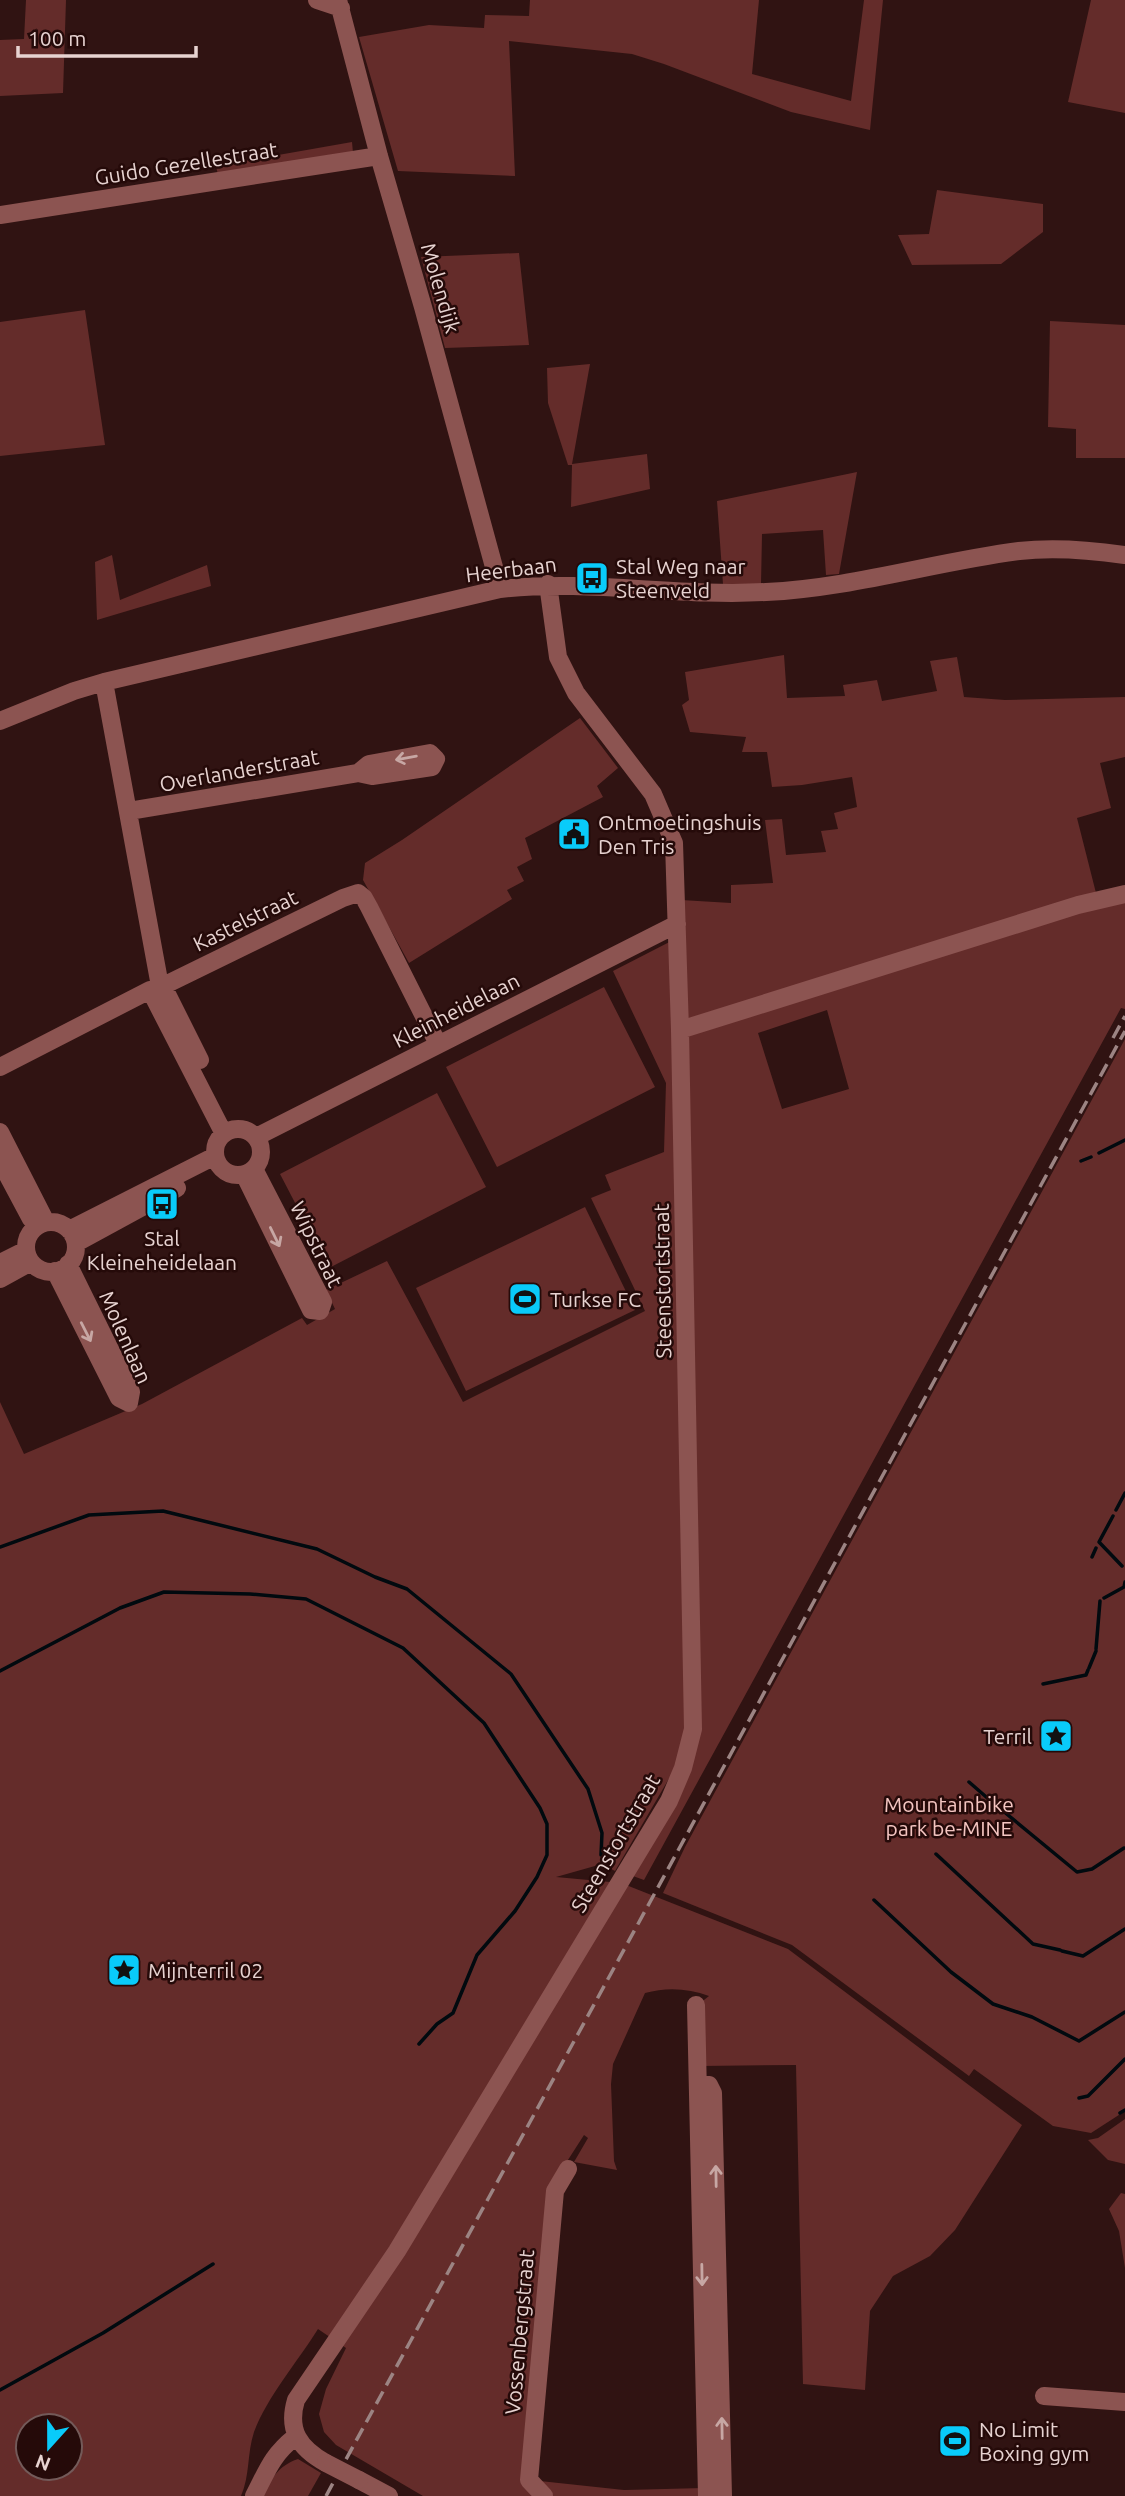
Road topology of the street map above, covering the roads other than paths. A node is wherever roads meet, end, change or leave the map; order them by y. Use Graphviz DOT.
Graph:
graph roads {
  1 [pos="317,0"];
  2 [pos="340,4"];
  3 [pos="379,156"];
  4 [pos="0,215"];
  5 [pos="1125,555"];
  6 [pos="548,584"];
  7 [pos="500,589"];
  8 [pos="104,682"];
  9 [pos="0,721"];
  10 [pos="358,773"];
  11 [pos="129,811"];
  12 [pos="1125,894"];
  13 [pos="677,924"];
  14 [pos="158,987"];
  15 [pos="680,1030"];
  16 [pos="438,1044"];
  17 [pos="0,1067"];
  18 [pos="229,1131"];
  19 [pos="0,1132"];
  20 [pos="256,1137"];
  21 [pos="0,1161"];
  22 [pos="217,1161"];
  23 [pos="249,1172"];
  24 [pos="41,1224"];
  25 [pos="72,1236"];
  26 [pos="29,1256"];
  27 [pos="0,1263"];
  28 [pos="62,1268"];
  29 [pos="0,1279"];
  30 [pos="696,2005"];
  31 [pos="568,2169"];
  32 [pos="712,2363"];
  33 [pos="1044,2396"];
  34 [pos="1125,2402"];
  35 [pos="295,2437"];
  36 [pos="254,2496"];
  37 [pos="389,2496"];
  38 [pos="544,2496"];
  39 [pos="707,2496"];
  40 [pos="723,2496"];
  1 -- 2 [label="street"];
  2 -- 3 [label="street, Molendijk"];
  3 -- 4 [label="street, Guido Gezellestraat"];
  3 -- 7 [label="street, Molendijk"];
  5 -- 6 [label="street, Heerbaan"];
  6 -- 7 [label="street, Heerbaan"];
  6 -- 13 [label="street, Steenstortstraat"];
  7 -- 8 [label="street, Heerbaan"];
  8 -- 9 [label="street, Heerbaan"];
  8 -- 11 [label="street"];
  10 -- 11 [label="street, Overlanderstraat"];
  11 -- 14 [label="street"];
  12 -- 15 [label="street"];
  13 -- 15 [label="street, Steenstortstraat"];
  13 -- 16 [label="street, Kleinheidelaan"];
  14 -- 16 [label="street, Kastelstraat"];
  14 -- 17 [label="street, Kastelstraat"];
  14 -- 18 [label="street"];
  15 -- 35 [label="street, Steenstortstraat"];
  16 -- 20 [label="street, Kleinheidelaan"];
  18 -- 20 [label="street"];
  18 -- 22 [label="street"];
  19 -- 24 [label="street"];
  20 -- 23 [label="street"];
  21 -- 24 [label="street"];
  22 -- 23 [label="street"];
  22 -- 25 [label="street"];
  23 -- 23 [label="street, Wipstraat, one-way"];
  24 -- 25 [label="street"];
  24 -- 26 [label="street"];
  25 -- 28 [label="street"];
  26 -- 27 [label="street"];
  26 -- 28 [label="street"];
  26 -- 29 [label="street"];
  28 -- 28 [label="street, Molenlaan, one-way"];
  30 -- 32 [label="street"];
  31 -- 38 [label="street, Vossenbergstraat"];
  32 -- 39 [label="street"];
  40 -- 32 [label="street, one-way"];
  33 -- 34 [label="street"];
  35 -- 36 [label="street"];
  35 -- 37 [label="street, bridge"];
}
